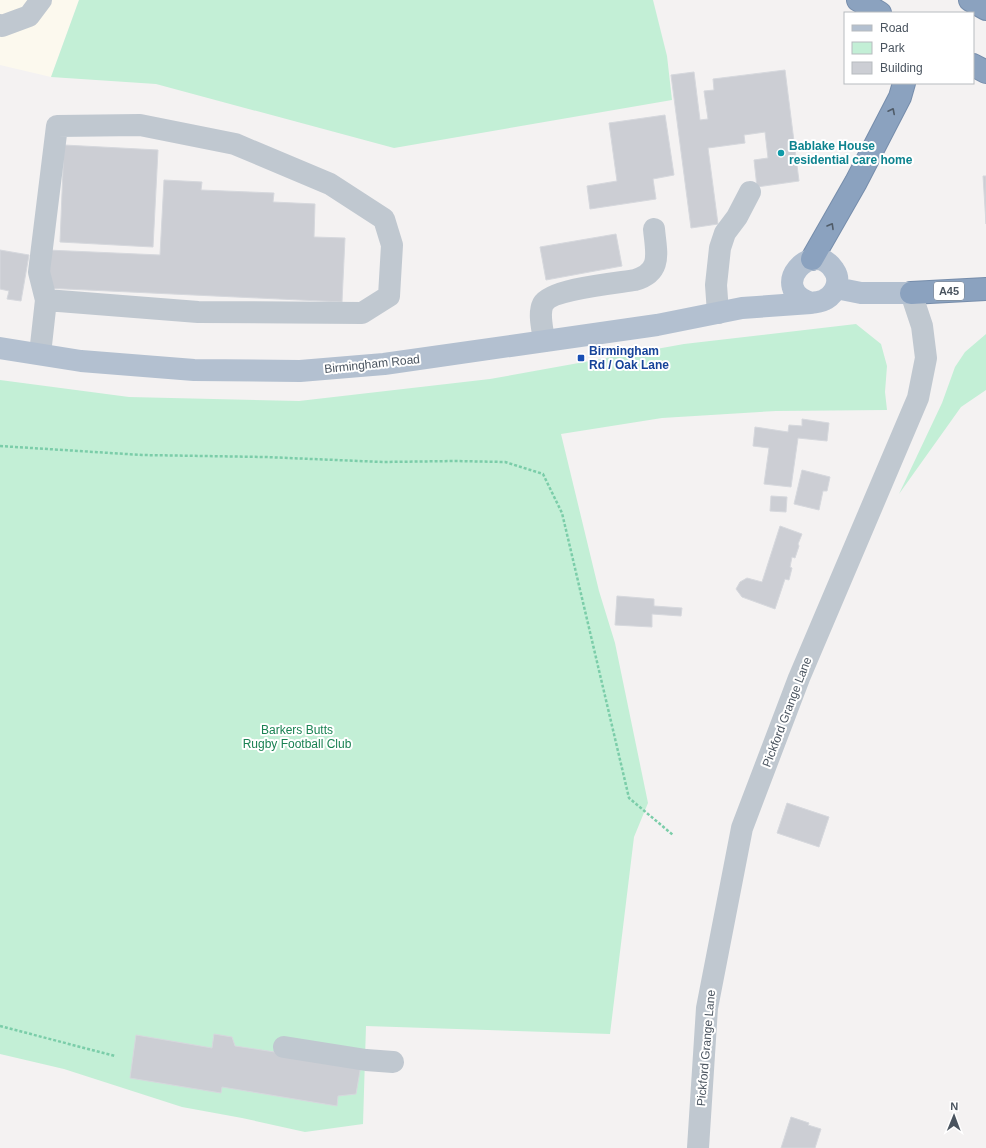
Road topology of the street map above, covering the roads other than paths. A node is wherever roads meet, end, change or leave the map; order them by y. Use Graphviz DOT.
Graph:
graph roads {
  1 [pos="41,0"];
  2 [pos="858,0"];
  3 [pos="970,0"];
  4 [pos="986,9"];
  5 [pos="878,12"];
  6 [pos="0,25"];
  7 [pos="974,66"];
  8 [pos="986,72"];
  9 [pos="904,84"];
  10 [pos="750,192"];
  11 [pos="654,229"];
  12 [pos="812,259"];
  13 [pos="793,276"];
  14 [pos="836,288"];
  15 [pos="986,289"];
  16 [pos="911,293"];
  17 [pos="46,300"];
  18 [pos="811,303"];
  19 [pos="742,308"];
  20 [pos="718,313"];
  21 [pos="544,341"];
  22 [pos="0,348"];
  23 [pos="40,354"];
  24 [pos="284,1047"];
  25 [pos="393,1062"];
  26 [pos="698,1148"];
  1 -- 6 [label="street"];
  2 -- 5 [label="highway"];
  3 -- 4 [label="highway"];
  7 -- 8 [label="highway"];
  12 -- 9 [label="highway, one-way"];
  10 -- 20 [label="street"];
  11 -- 21 [label="street"];
  12 -- 13 [label="main road"];
  12 -- 14 [label="main road"];
  13 -- 18 [label="main road"];
  13 -- 19 [label="main road, Birmingham Road"];
  14 -- 16 [label="main road"];
  14 -- 18 [label="main road"];
  15 -- 16 [label="highway, A45"];
  16 -- 26 [label="street, Pickford Grange Lane"];
  17 -- 17 [label="street"];
  17 -- 23 [label="street"];
  18 -- 19 [label="main road, Birmingham Road"];
  19 -- 20 [label="main road, Birmingham Road"];
  20 -- 21 [label="main road, Birmingham Road"];
  21 -- 23 [label="main road, Birmingham Road"];
  22 -- 23 [label="main road, Birmingham Road"];
  24 -- 25 [label="street"];
}
